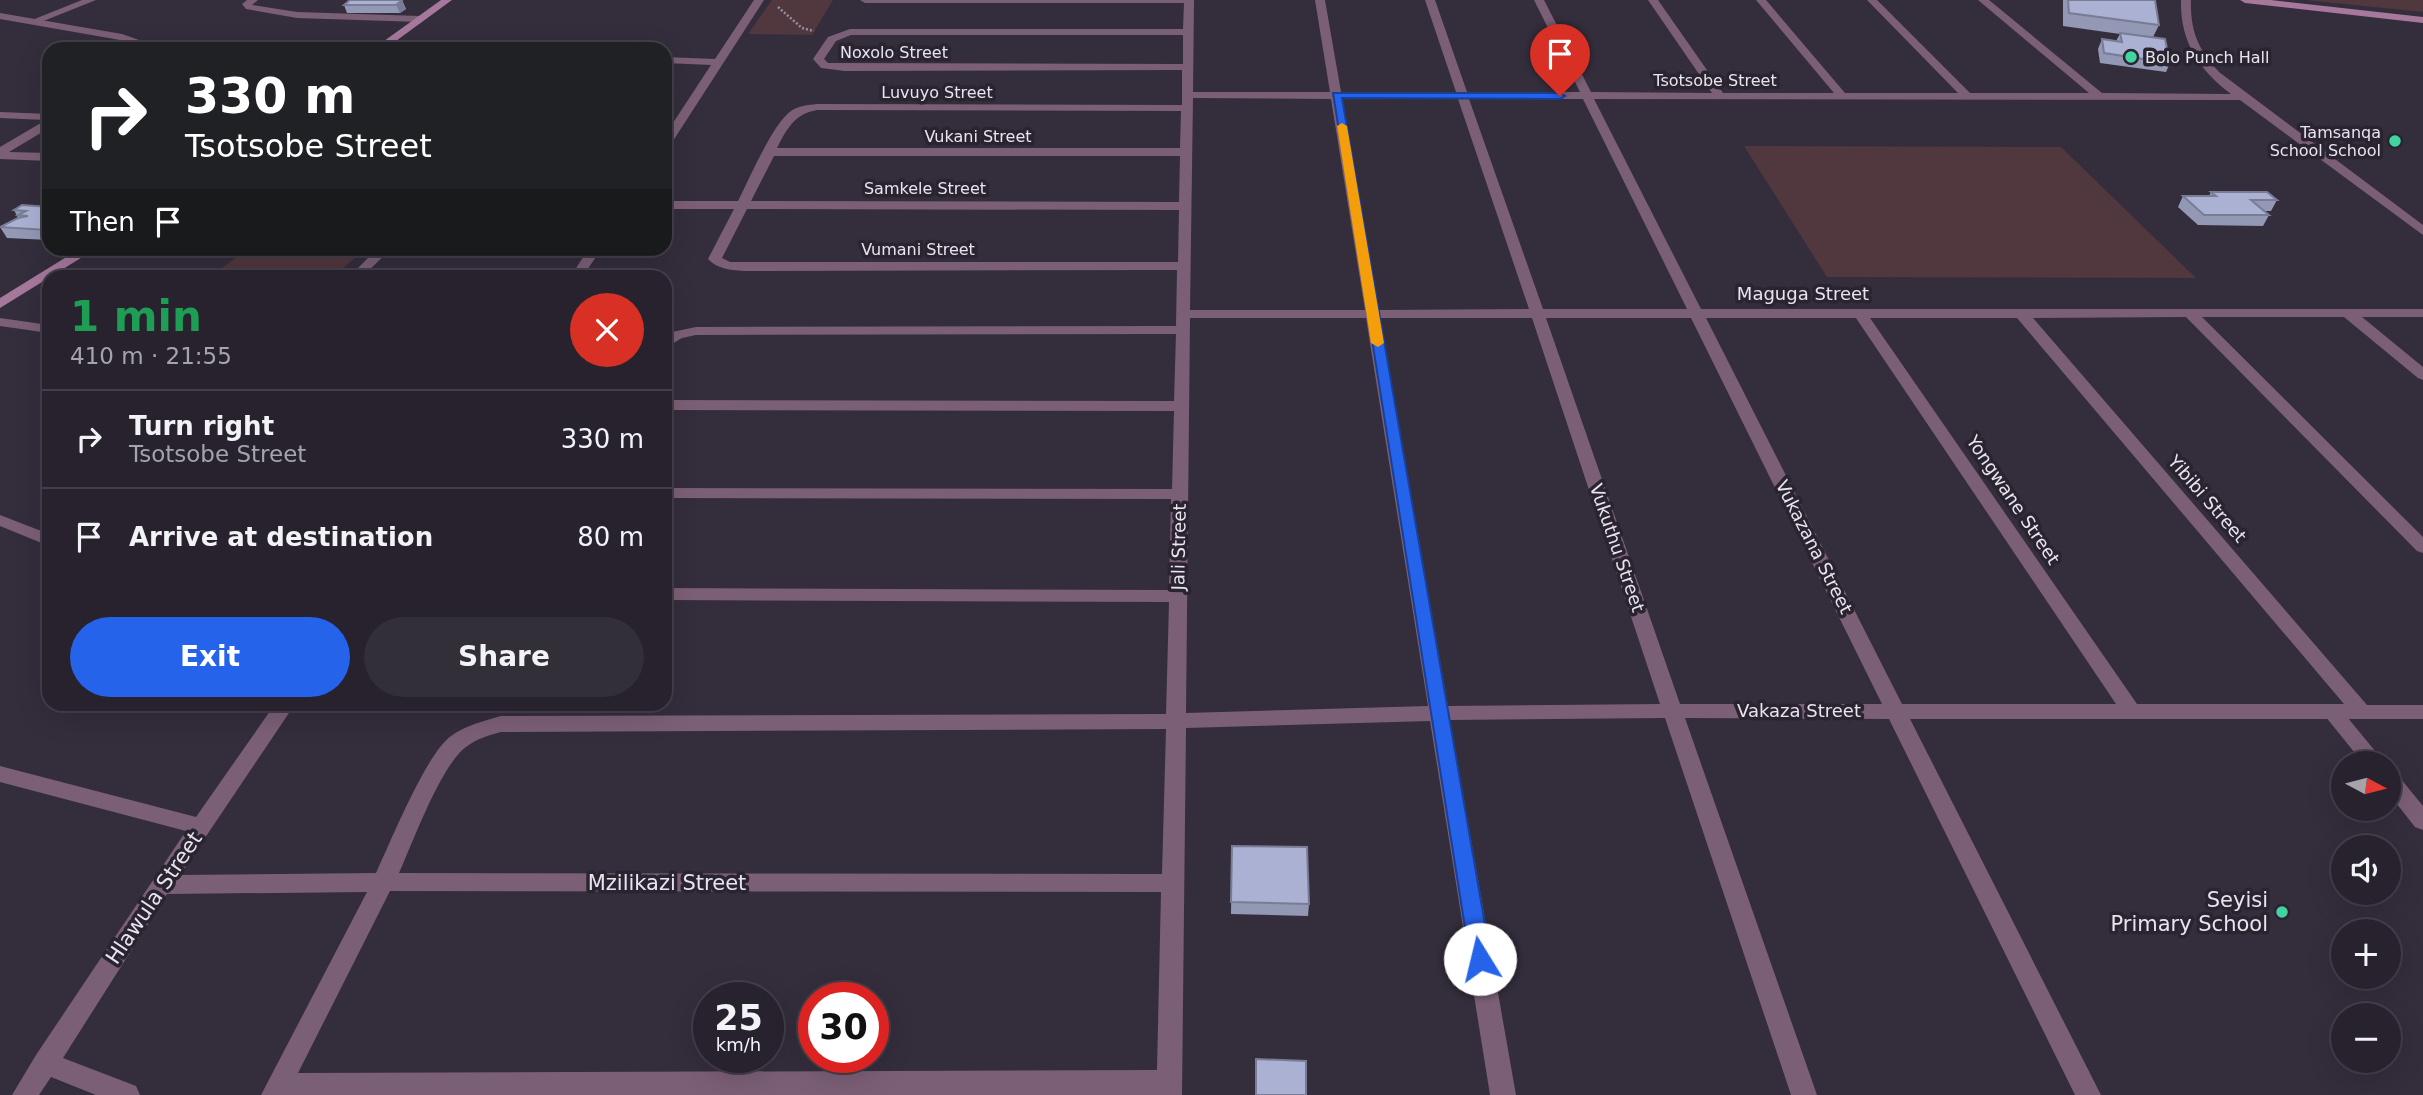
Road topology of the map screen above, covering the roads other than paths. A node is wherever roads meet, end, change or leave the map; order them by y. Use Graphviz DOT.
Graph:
graph roads {
  1 [pos="91,0"];
  2 [pos="253,0"];
  3 [pos="447,0"];
  4 [pos="865,0"];
  5 [pos="1189,0"];
  6 [pos="1320,0"];
  7 [pos="1430,0"];
  8 [pos="1539,0"];
  9 [pos="1653,0"];
  10 [pos="1761,0"];
  11 [pos="1872,0"];
  12 [pos="1983,0"];
  13 [pos="2186,0"];
  14 [pos="2245,0"];
  15 [pos="765,1"];
  16 [pos="307,2"];
  17 [pos="307,14"];
  18 [pos="0,16"];
  19 [pos="420,19"];
  20 [pos="2423,20"];
  21 [pos="32,22"];
  22 [pos="1188,32"];
  23 [pos="135,42"];
  24 [pos="387,42"];
  25 [pos="672,60"];
  26 [pos="718,62"];
  27 [pos="1187,67"];
  28 [pos="1337,95"];
  29 [pos="1461,95"];
  30 [pos="1585,96"];
  31 [pos="1720,96"];
  32 [pos="1842,96"];
  33 [pos="1968,97"];
  34 [pos="2100,97"];
  35 [pos="2242,97"];
  36 [pos="1187,101"];
  37 [pos="0,116"];
  38 [pos="42,117"];
  39 [pos="42,127"];
  40 [pos="672,133"];
  41 [pos="771,152"];
  42 [pos="1186,152"];
  43 [pos="0,153"];
  44 [pos="42,157"];
  45 [pos="672,205"];
  46 [pos="742,206"];
  47 [pos="1185,206"];
  48 [pos="2423,232"];
  49 [pos="78,256"];
  50 [pos="377,256"];
  51 [pos="1184,266"];
  52 [pos="55,270"];
  53 [pos="362,270"];
  54 [pos="42,278"];
  55 [pos="0,304"];
  56 [pos="1860,313"];
  57 [pos="2021,313"];
  58 [pos="2190,313"];
  59 [pos="2423,313"];
  60 [pos="1373,314"];
  61 [pos="1535,314"];
  62 [pos="1696,314"];
  63 [pos="2349,314"];
  64 [pos="1183,322"];
  65 [pos="0,323"];
  66 [pos="42,328"];
  67 [pos="672,340"];
  68 [pos="2423,375"];
  69 [pos="672,405"];
  70 [pos="1182,405"];
  71 [pos="672,493"];
  72 [pos="1180,494"];
  73 [pos="0,520"];
  74 [pos="42,533"];
  75 [pos="2423,547"];
  76 [pos="672,594"];
  77 [pos="1178,596"];
  78 [pos="280,711"];
  79 [pos="1673,711"];
  80 [pos="1897,711"];
  81 [pos="2131,711"];
  82 [pos="2331,711"];
  83 [pos="2361,711"];
  84 [pos="2423,712"];
  85 [pos="1440,713"];
  86 [pos="1176,721"];
  87 [pos="2365,751"];
  88 [pos="0,774"];
  89 [pos="2401,794"];
  90 [pos="2423,821"];
  91 [pos="202,827"];
  92 [pos="383,882"];
  93 [pos="1173,883"];
  94 [pos="161,886"];
  95 [pos="45,1063"];
  96 [pos="1169,1088"];
  97 [pos="277,1090"];
  98 [pos="25,1095"];
  99 [pos="127,1095"];
  100 [pos="1503,1095"];
  101 [pos="1804,1095"];
  102 [pos="2088,1095"];
  1 -- 21 [label="street"];
  2 -- 17 [label="street"];
  3 -- 19 [label="street"];
  4 -- 5 [label="street"];
  5 -- 22 [label="street, Jali Street"];
  6 -- 28 [label="street"];
  7 -- 29 [label="street, Vukuthu Street"];
  8 -- 30 [label="street, Vukazana Street"];
  9 -- 31 [label="street"];
  10 -- 32 [label="street"];
  11 -- 33 [label="street"];
  12 -- 34 [label="street"];
  13 -- 35 [label="street"];
  14 -- 20 [label="street"];
  15 -- 26 [label="street"];
  16 -- 17 [label="street"];
  17 -- 19 [label="street"];
  18 -- 21 [label="street"];
  19 -- 24 [label="street"];
  21 -- 23 [label="street"];
  22 -- 27 [label="street, Jali Street"];
  22 -- 27 [label="street, Noxolo Street"];
  25 -- 26 [label="street"];
  26 -- 40 [label="street"];
  27 -- 36 [label="street, Jali Street"];
  28 -- 29 [label="street, Tsotsobe Street"];
  28 -- 36 [label="street, Tsotsobe Street"];
  28 -- 60 [label="street"];
  29 -- 30 [label="street, Tsotsobe Street"];
  29 -- 61 [label="street, Vukuthu Street"];
  30 -- 31 [label="street, Tsotsobe Street"];
  30 -- 62 [label="street, Vukazana Street"];
  31 -- 32 [label="street, Tsotsobe Street"];
  32 -- 33 [label="street, Tsotsobe Street"];
  33 -- 34 [label="street, Tsotsobe Street"];
  34 -- 35 [label="street, Tsotsobe Street"];
  35 -- 48 [label="street"];
  36 -- 41 [label="street, Luvuyo Street"];
  36 -- 42 [label="street, Jali Street"];
  37 -- 38 [label="street"];
  39 -- 43 [label="street"];
  41 -- 42 [label="street, Vukani Street"];
  41 -- 46 [label="street, Luvuyo Street"];
  42 -- 47 [label="street, Jali Street"];
  43 -- 44 [label="street"];
  45 -- 46 [label="street, Samkele Street"];
  46 -- 47 [label="street, Samkele Street"];
  46 -- 51 [label="street, Vumani Street"];
  47 -- 51 [label="street, Jali Street"];
  49 -- 52 [label="street"];
  50 -- 53 [label="street"];
  51 -- 64 [label="street, Jali Street"];
  54 -- 55 [label="street"];
  56 -- 57 [label="street, Maguga Street"];
  56 -- 62 [label="street, Maguga Street"];
  56 -- 81 [label="street, Yongwane Street"];
  57 -- 58 [label="street, Maguga Street"];
  57 -- 83 [label="street, Yibibi Street"];
  58 -- 63 [label="street, Maguga Street"];
  58 -- 75 [label="street"];
  59 -- 63 [label="street, Maguga Street"];
  60 -- 61 [label="street, Maguga Street"];
  60 -- 64 [label="street, Maguga Street"];
  60 -- 85 [label="street"];
  61 -- 62 [label="street, Maguga Street"];
  61 -- 79 [label="street, Vukuthu Street"];
  62 -- 80 [label="street, Vukazana Street"];
  63 -- 68 [label="street"];
  64 -- 67 [label="street, Maguga Street"];
  64 -- 70 [label="street, Jali Street"];
  65 -- 66 [label="street"];
  69 -- 70 [label="street"];
  70 -- 72 [label="street, Jali Street"];
  71 -- 72 [label="street"];
  72 -- 77 [label="street, Jali Street"];
  73 -- 74 [label="street"];
  76 -- 77 [label="street"];
  77 -- 86 [label="street, Jali Street"];
  78 -- 91 [label="street, Hlawula Street"];
  79 -- 80 [label="street, Vakaza Street"];
  79 -- 85 [label="street, Vakaza Street"];
  79 -- 101 [label="street, Vukuthu Street"];
  80 -- 81 [label="street, Vakaza Street"];
  80 -- 102 [label="street, Vukazana Street"];
  81 -- 82 [label="street, Vakaza Street"];
  82 -- 83 [label="street, Vakaza Street"];
  82 -- 87 [label="street"];
  83 -- 84 [label="street, Vakaza Street"];
  85 -- 86 [label="street, Vakaza Street"];
  85 -- 100 [label="street"];
  86 -- 92 [label="street, Vakaza Street"];
  86 -- 93 [label="street, Jali Street"];
  88 -- 91 [label="street"];
  89 -- 90 [label="street"];
  91 -- 94 [label="street, Hlawula Street"];
  92 -- 93 [label="street, Mzilikazi Street"];
  92 -- 94 [label="street, Mzilikazi Street"];
  92 -- 97 [label="street, Vakaza Street"];
  93 -- 96 [label="street, Jali Street"];
  94 -- 95 [label="street, Hlawula Street"];
  95 -- 98 [label="street, Hlawula Street"];
  95 -- 99 [label="street"];
  96 -- 97 [label="street"];
}
